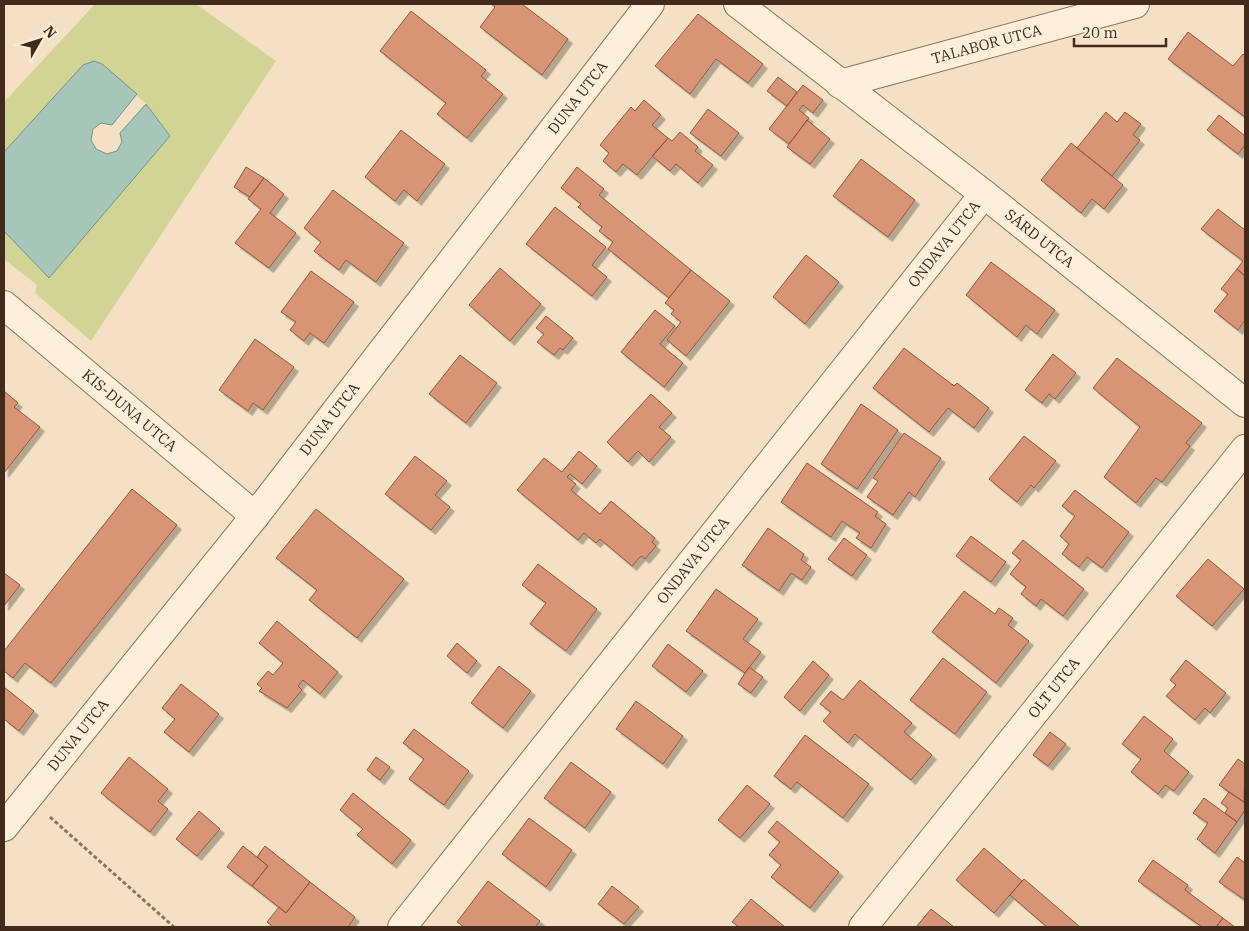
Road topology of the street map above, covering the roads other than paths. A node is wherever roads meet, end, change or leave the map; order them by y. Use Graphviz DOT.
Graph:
graph roads {
  1 [pos="650,4"];
  2 [pos="738,4"];
  3 [pos="1135,4"];
  4 [pos="840,84"];
  5 [pos="984,194"];
  6 [pos="4,305"];
  7 [pos="1245,403"];
  8 [pos="1245,449"];
  9 [pos="255,516"];
  10 [pos="4,827"];
  11 [pos="402,927"];
  12 [pos="863,927"];
  1 -- 9 [label="street, DUNA UTCA"];
  2 -- 4 [label="street, SÁRD UTCA"];
  3 -- 4 [label="street, TALABOR UTCA"];
  4 -- 5 [label="street, SÁRD UTCA"];
  5 -- 7 [label="street, SÁRD UTCA"];
  5 -- 11 [label="street, ONDAVA UTCA"];
  6 -- 9 [label="street, KIS-DUNA UTCA"];
  8 -- 12 [label="street, OLT UTCA"];
  9 -- 10 [label="street, DUNA UTCA"];
}
